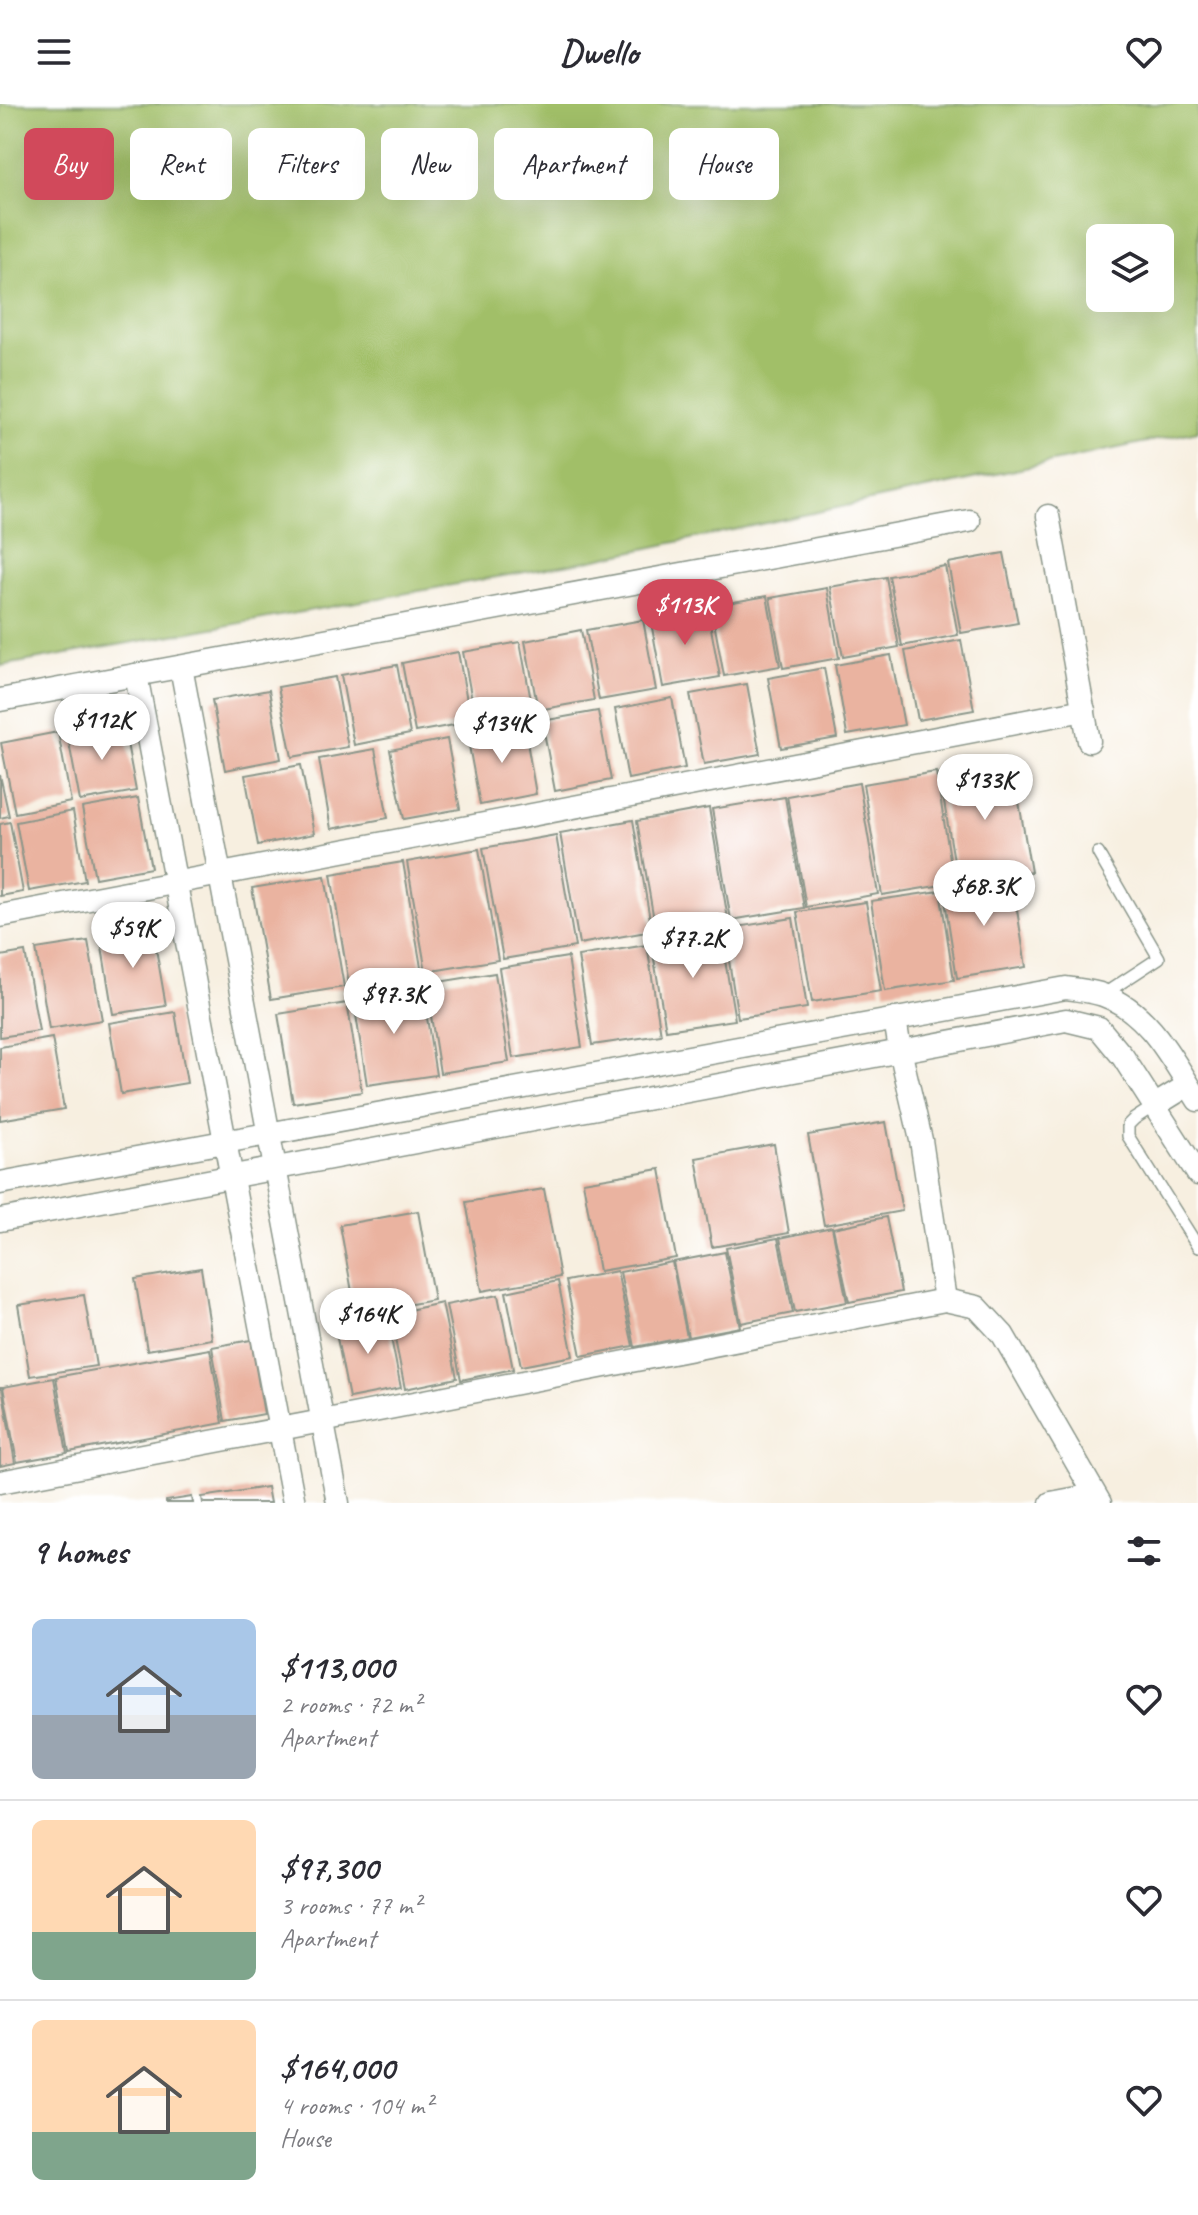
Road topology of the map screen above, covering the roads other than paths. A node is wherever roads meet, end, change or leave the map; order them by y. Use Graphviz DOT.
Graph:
graph roads {
  1 [pos="1048,516"];
  2 [pos="969,521"];
  3 [pos="181,667"];
  4 [pos="136,675"];
  5 [pos="0,700"];
  6 [pos="1084,710"];
  7 [pos="1089,741"];
  8 [pos="1098,853"];
  9 [pos="219,873"];
  10 [pos="176,882"];
  11 [pos="0,916"];
  12 [pos="1103,995"];
  13 [pos="895,1019"];
  14 [pos="1089,1024"];
  15 [pos="900,1050"];
  16 [pos="1195,1088"];
  17 [pos="1154,1106"];
  18 [pos="268,1134"];
  19 [pos="225,1142"];
  20 [pos="275,1168"];
  21 [pos="1198,1174"];
  22 [pos="231,1176"];
  23 [pos="0,1183"];
  24 [pos="0,1220"];
  25 [pos="1198,1247"];
  26 [pos="945,1300"];
  27 [pos="322,1421"];
  28 [pos="280,1429"];
  29 [pos="0,1482"];
  30 [pos="1097,1499"];
  31 [pos="294,1503"];
  32 [pos="338,1503"];
  33 [pos="1051,1503"];
  1 -- 6 [label="street"];
  2 -- 3 [label="street"];
  3 -- 4 [label="street"];
  3 -- 9 [label="street"];
  4 -- 5 [label="street"];
  4 -- 10 [label="street"];
  6 -- 7 [label="street"];
  6 -- 9 [label="street"];
  8 -- 12 [label="lane"];
  9 -- 10 [label="street"];
  9 -- 18 [label="street"];
  10 -- 11 [label="street"];
  10 -- 19 [label="street"];
  12 -- 13 [label="street"];
  12 -- 14 [label="street"];
  12 -- 16 [label="street"];
  13 -- 15 [label="street"];
  13 -- 18 [label="street"];
  14 -- 15 [label="street"];
  14 -- 17 [label="street"];
  15 -- 20 [label="street"];
  15 -- 26 [label="street"];
  16 -- 17 [label="street"];
  17 -- 21 [label="street"];
  17 -- 25 [label="lane"];
  18 -- 19 [label="street"];
  18 -- 20 [label="street"];
  19 -- 22 [label="street"];
  19 -- 23 [label="street"];
  20 -- 22 [label="street"];
  20 -- 27 [label="street"];
  22 -- 24 [label="street"];
  22 -- 28 [label="street"];
  26 -- 27 [label="street"];
  26 -- 30 [label="street"];
  27 -- 28 [label="street"];
  27 -- 32 [label="street"];
  28 -- 29 [label="street"];
  28 -- 31 [label="street"];
  30 -- 33 [label="street"];
}
